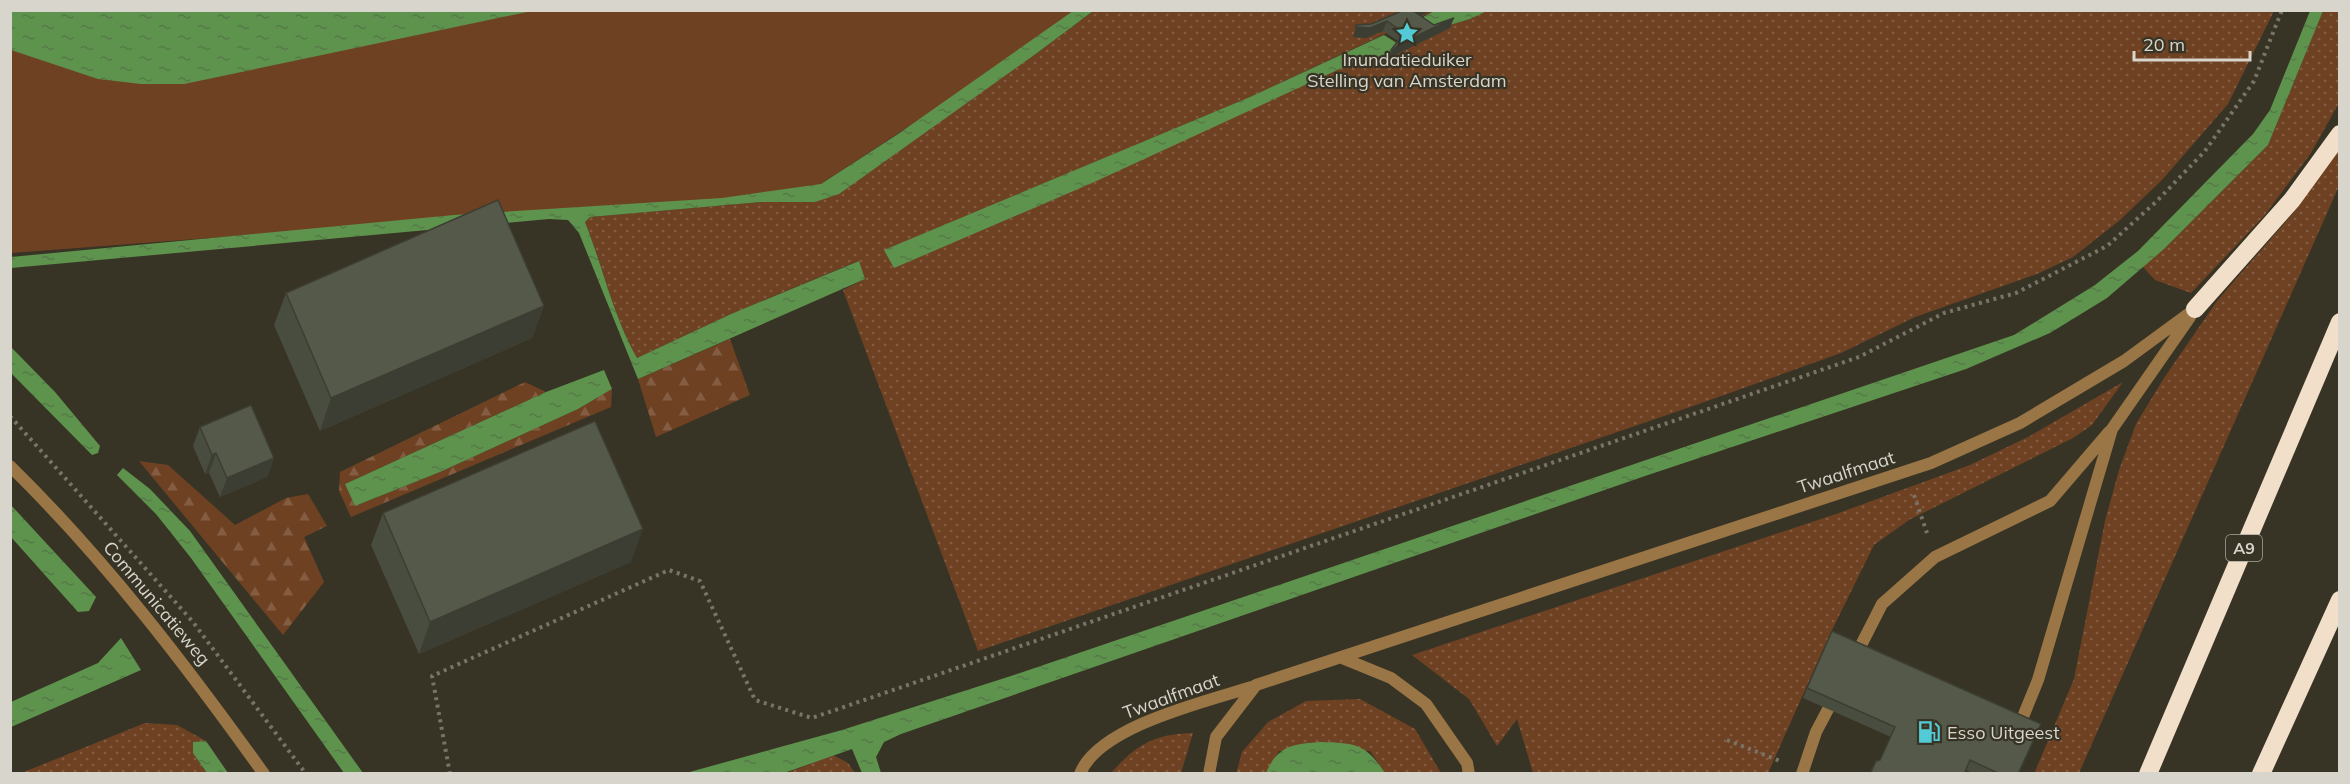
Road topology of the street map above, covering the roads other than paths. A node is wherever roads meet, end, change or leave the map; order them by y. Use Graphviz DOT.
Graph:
graph roads {
  1 [pos="2340,134"];
  2 [pos="2195,309"];
  3 [pos="2340,322"];
  4 [pos="2112,429"];
  5 [pos="10,466"];
  6 [pos="2340,600"];
  7 [pos="1342,658"];
  8 [pos="1849,668"];
  9 [pos="1256,685"];
  10 [pos="1838,689"];
  11 [pos="2012,742"];
  12 [pos="1803,772"];
  13 [pos="264,774"];
  14 [pos="1080,774"];
  15 [pos="1209,774"];
  16 [pos="1469,774"];
  17 [pos="2148,774"];
  18 [pos="2261,774"];
  1 -- 2 [label="highway"];
  2 -- 4 [label="street"];
  2 -- 7 [label="street, Twaalfmaat"];
  3 -- 17 [label="highway, A9"];
  4 -- 8 [label="street"];
  4 -- 11 [label="street"];
  5 -- 13 [label="street, Communicatieweg"];
  6 -- 18 [label="highway"];
  7 -- 9 [label="street, Twaalfmaat"];
  7 -- 16 [label="street"];
  9 -- 14 [label="street, Twaalfmaat"];
  9 -- 15 [label="street, Twaalfmaat"];
  10 -- 12 [label="street"];
}
